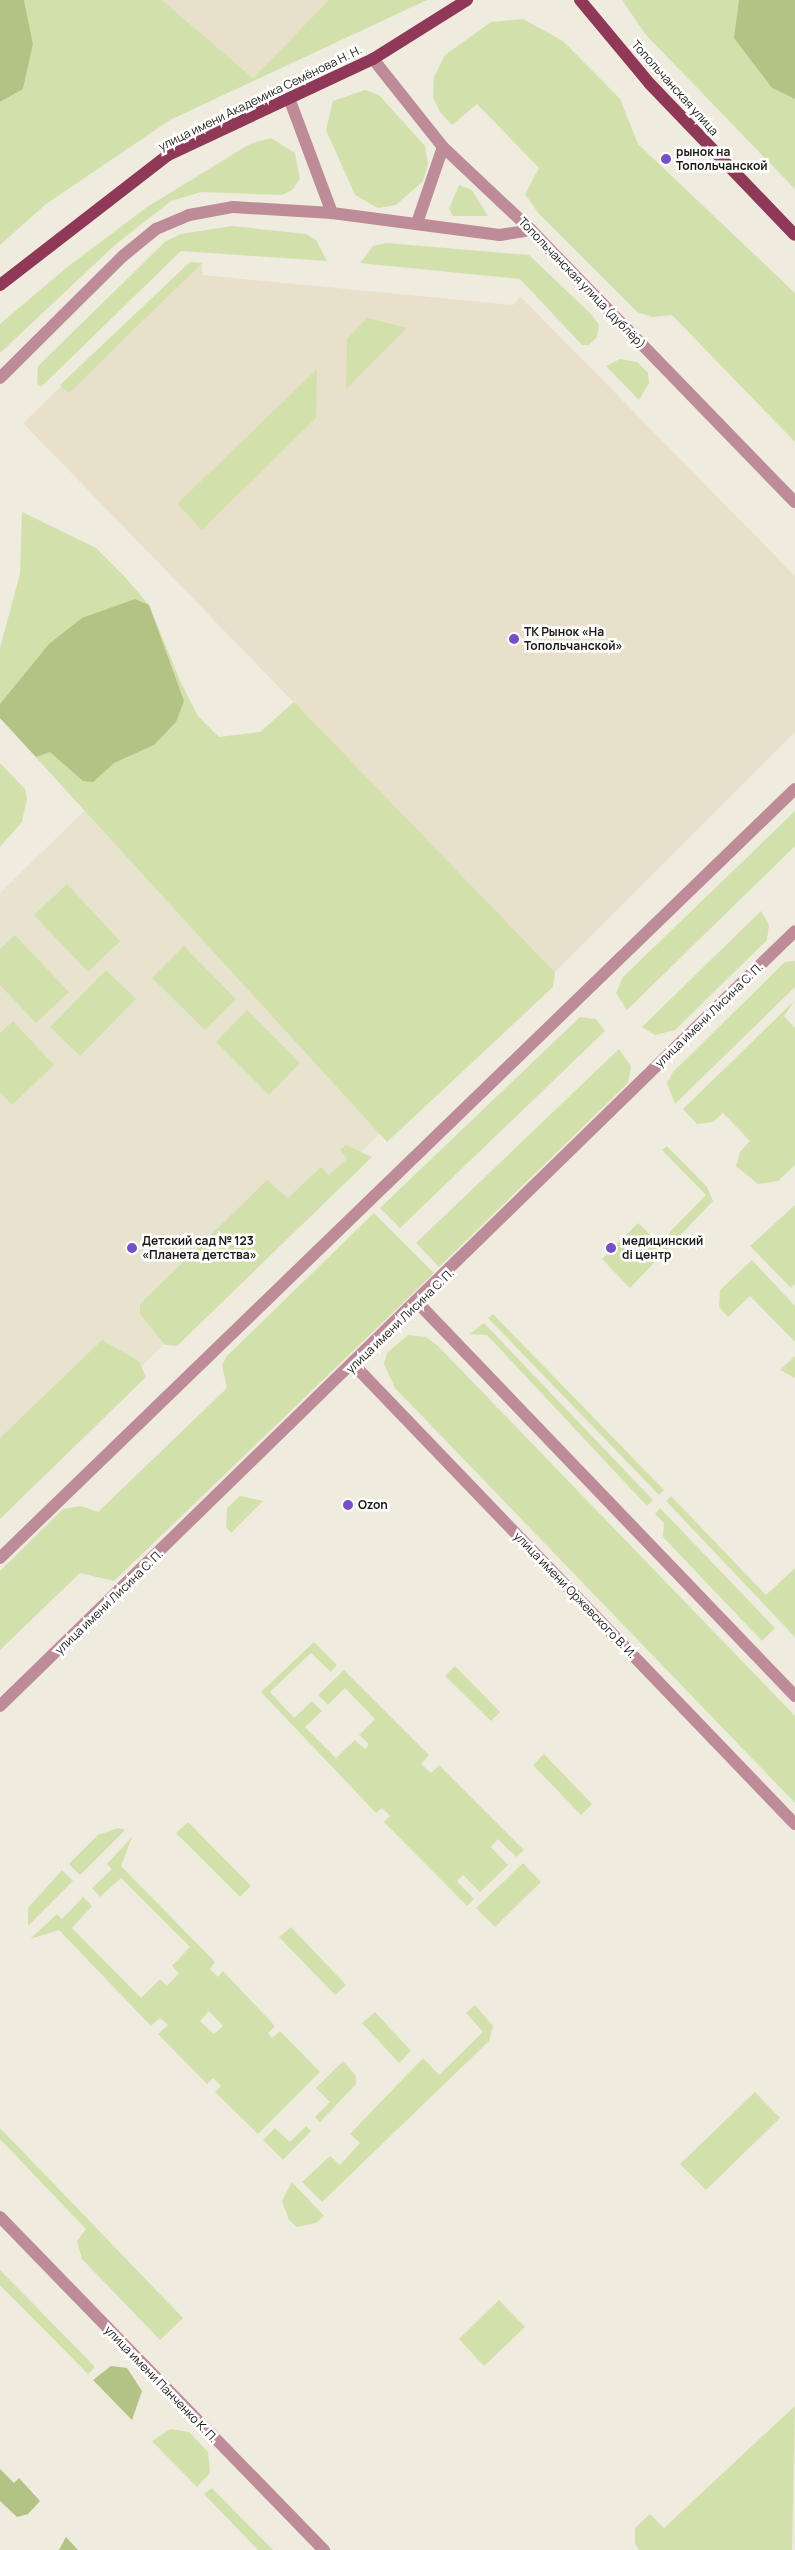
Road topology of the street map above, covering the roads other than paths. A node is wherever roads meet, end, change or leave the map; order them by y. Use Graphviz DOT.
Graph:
graph roads {
  1 [pos="467,0"];
  2 [pos="580,0"];
  3 [pos="374,59"];
  4 [pos="290,98"];
  5 [pos="443,146"];
  6 [pos="332,213"];
  7 [pos="417,223"];
  8 [pos="531,230"];
  9 [pos="795,234"];
  10 [pos="0,285"];
  11 [pos="0,378"];
  12 [pos="795,502"];
  13 [pos="795,789"];
  14 [pos="795,931"];
  15 [pos="418,1303"];
  16 [pos="354,1365"];
  17 [pos="0,1558"];
  18 [pos="795,1696"];
  19 [pos="0,1706"];
  20 [pos="795,1824"];
  21 [pos="0,2217"];
  22 [pos="324,2550"];
  1 -- 3 [label="main road, улица имени Академика Семёнова Н. Н."];
  2 -- 9 [label="main road, Топольчанская улица"];
  3 -- 4 [label="main road, улица имени Академика Семёнова Н. Н."];
  3 -- 5 [label="street, Топольчанская улица (дублёр)"];
  4 -- 6 [label="street"];
  4 -- 10 [label="main road, улица имени Академика Семёнова Н. Н."];
  5 -- 7 [label="street"];
  5 -- 8 [label="street, Топольчанская улица (дублёр)"];
  6 -- 7 [label="street"];
  6 -- 11 [label="street"];
  7 -- 8 [label="street"];
  8 -- 12 [label="street, Топольчанская улица (дублёр)"];
  13 -- 17 [label="street"];
  14 -- 15 [label="street, улица имени Лисина С. П."];
  15 -- 16 [label="street, улица имени Лисина С. П."];
  15 -- 18 [label="street"];
  16 -- 19 [label="street, улица имени Лисина С. П."];
  16 -- 20 [label="street, улица имени Оржевского В. И."];
  21 -- 22 [label="street, улица имени Панченко К. П."];
}
